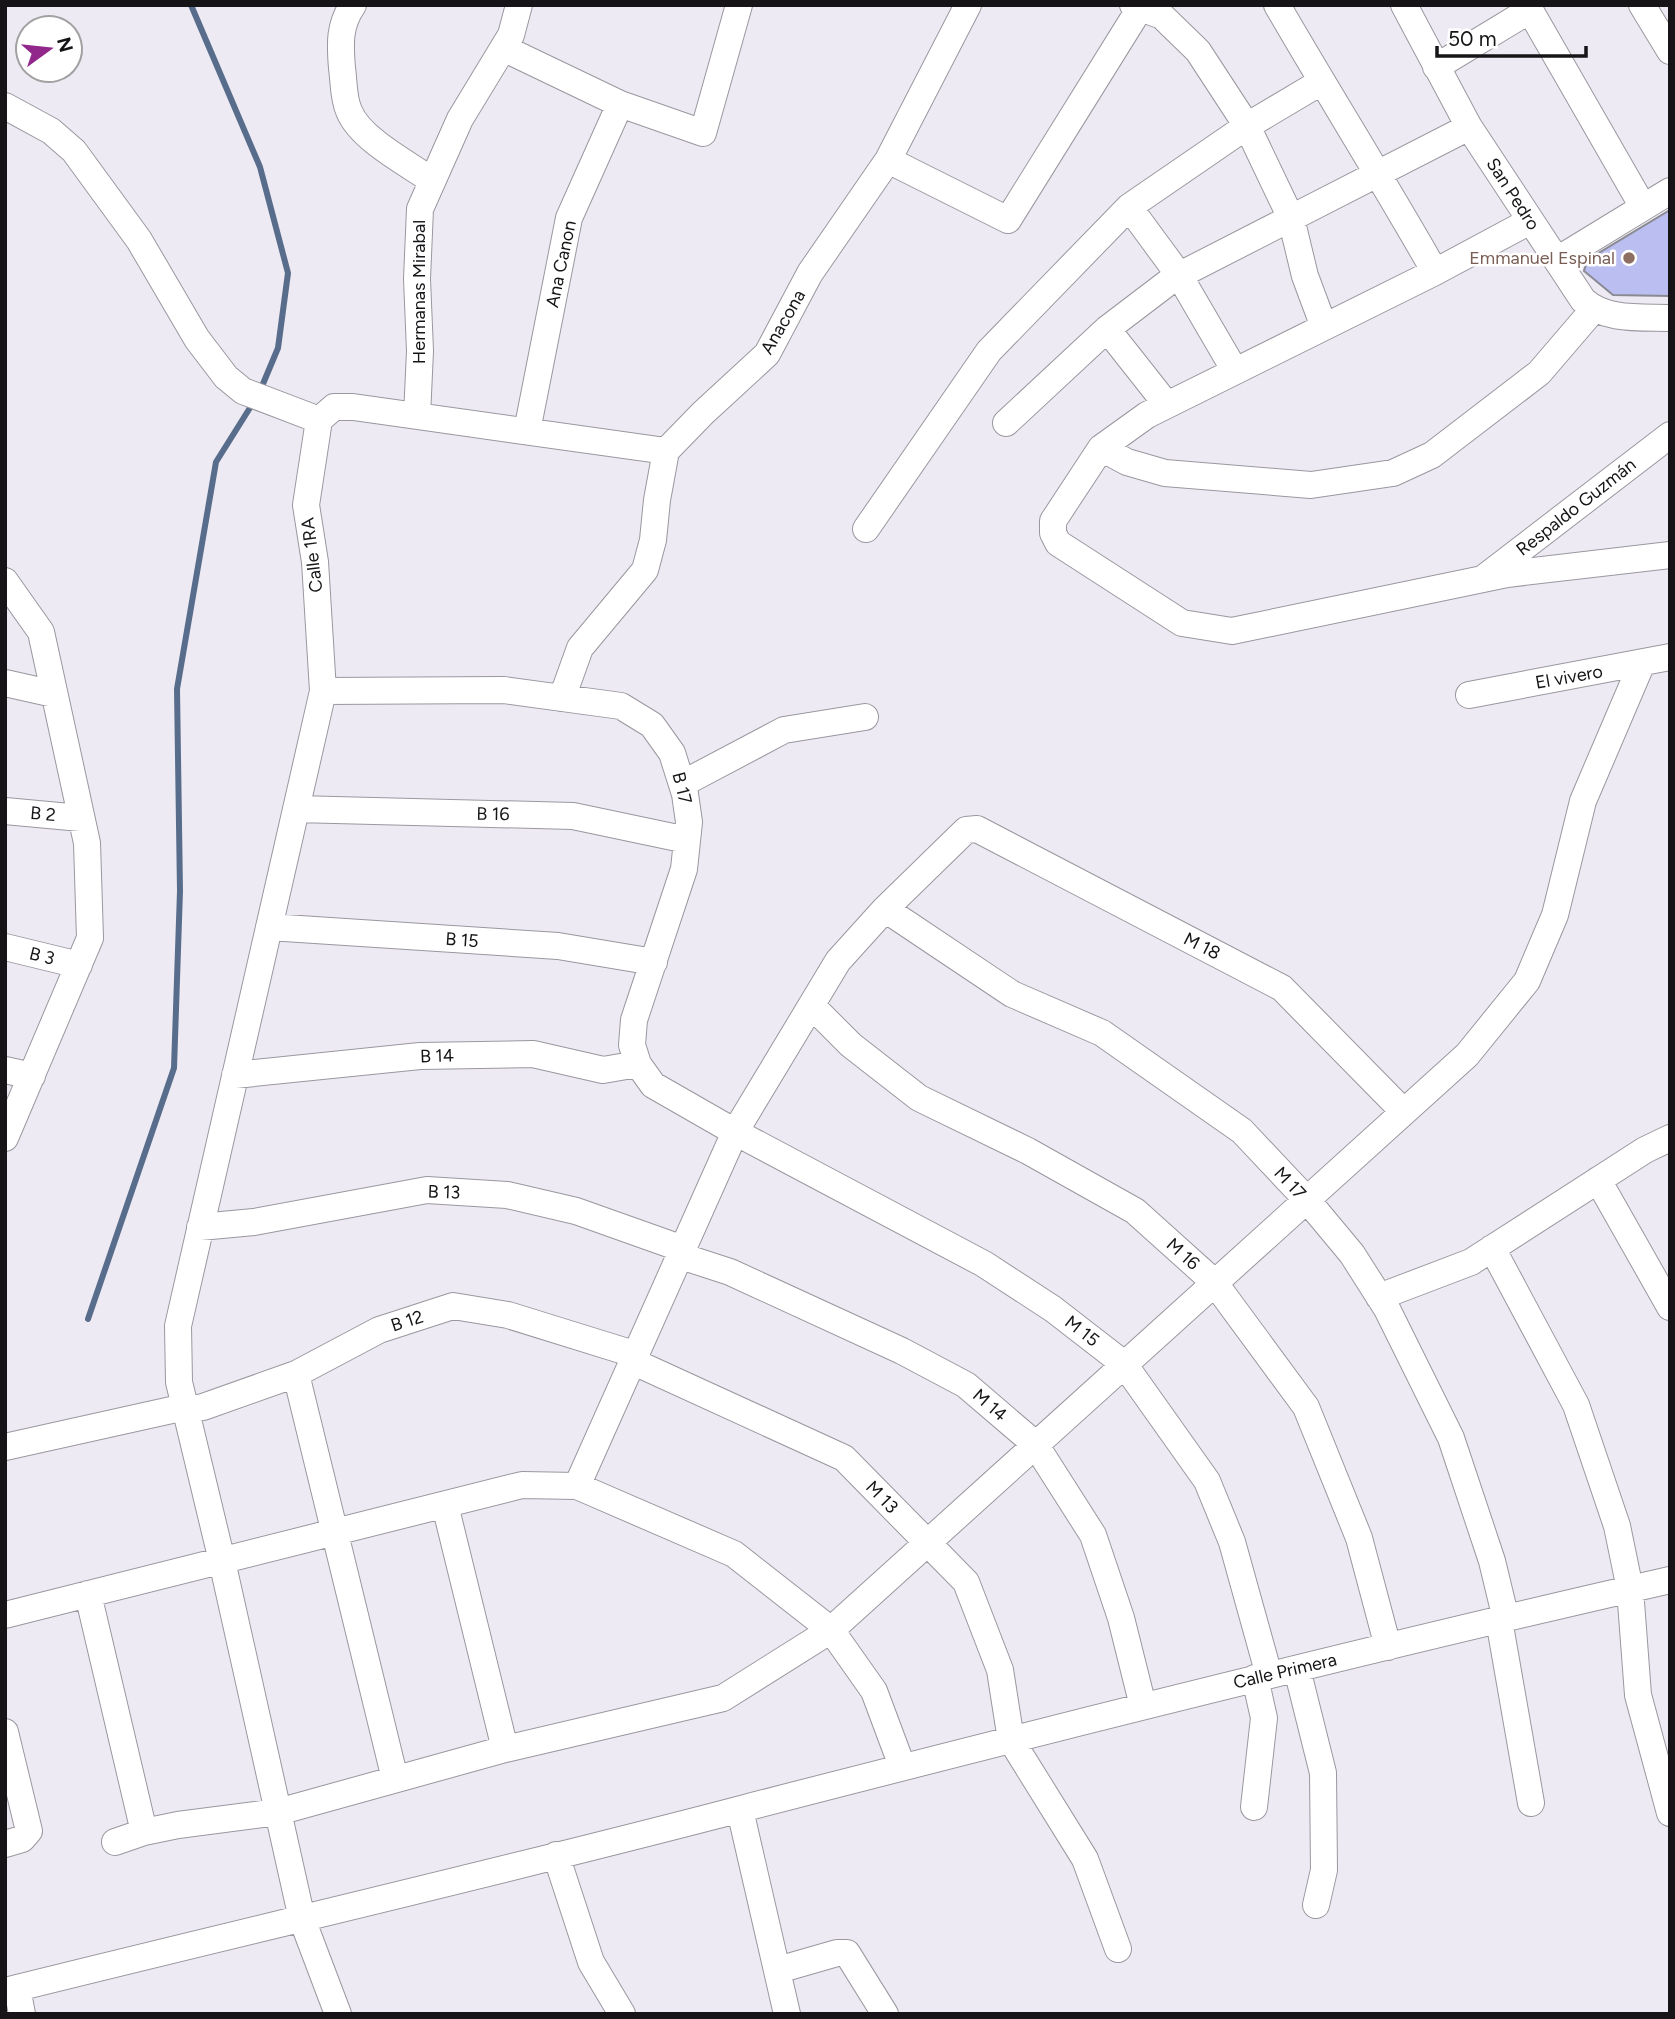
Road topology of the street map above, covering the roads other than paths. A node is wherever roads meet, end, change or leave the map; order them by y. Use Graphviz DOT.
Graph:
graph roads {
  1 [pos="353,5"];
  2 [pos="519,5"];
  3 [pos="739,5"];
  4 [pos="968,5"];
  5 [pos="1277,5"];
  6 [pos="1404,5"];
  7 [pos="1646,6"];
  8 [pos="1528,8"];
  9 [pos="1155,9"];
  10 [pos="503,48"];
  11 [pos="1670,51"];
  12 [pos="1436,67"];
  13 [pos="1321,82"];
  14 [pos="620,104"];
  15 [pos="5,106"];
  16 [pos="1247,126"];
  17 [pos="1469,127"];
  18 [pos="888,160"];
  19 [pos="1378,172"];
  20 [pos="431,180"];
  21 [pos="1670,191"];
  22 [pos="1129,207"];
  23 [pos="1643,207"];
  24 [pos="1291,218"];
  25 [pos="1530,221"];
  26 [pos="1557,260"];
  27 [pos="1435,272"];
  28 [pos="1179,275"];
  29 [pos="1593,310"];
  30 [pos="1670,318"];
  31 [pos="1324,327"];
  32 [pos="1107,329"];
  33 [pos="1235,371"];
  34 [pos="1167,405"];
  35 [pos="417,416"];
  36 [pos="319,420"];
  37 [pos="1006,424"];
  38 [pos="527,432"];
  39 [pos="1670,435"];
  40 [pos="1101,448"];
  41 [pos="666,452"];
  42 [pos="866,529"];
  43 [pos="1670,555"];
  44 [pos="1482,579"];
  45 [pos="5,581"];
  46 [pos="1670,657"];
  47 [pos="1642,663"];
  48 [pos="5,683"];
  49 [pos="323,691"];
  50 [pos="54,694"];
  51 [pos="1469,695"];
  52 [pos="562,698"];
  53 [pos="864,717"];
  54 [pos="682,784"];
  55 [pos="296,809"];
  56 [pos="5,811"];
  57 [pos="81,818"];
  58 [pos="687,840"];
  59 [pos="885,909"];
  60 [pos="269,927"];
  61 [pos="5,947"];
  62 [pos="654,962"];
  63 [pos="79,965"];
  64 [pos="811,1006"];
  65 [pos="638,1064"];
  66 [pos="5,1070"];
  67 [pos="235,1075"];
  68 [pos="32,1076"];
  69 [pos="1404,1112"];
  70 [pos="735,1132"];
  71 [pos="5,1138"];
  72 [pos="1670,1138"];
  73 [pos="1598,1180"];
  74 [pos="1307,1200"];
  75 [pos="200,1227"];
  76 [pos="1492,1248"];
  77 [pos="682,1252"];
  78 [pos="1214,1282"];
  79 [pos="1379,1297"];
  80 [pos="1670,1307"];
  81 [pos="635,1358"];
  82 [pos="1124,1364"];
  83 [pos="296,1374"];
  84 [pos="186,1408"];
  85 [pos="1035,1444"];
  86 [pos="5,1447"];
  87 [pos="577,1486"];
  88 [pos="445,1505"];
  89 [pos="333,1533"];
  90 [pos="928,1544"];
  91 [pos="222,1561"];
  92 [pos="1670,1580"];
  93 [pos="1630,1589"];
  94 [pos="88,1594"];
  95 [pos="5,1615"];
  96 [pos="1503,1619"];
  97 [pos="831,1630"];
  98 [pos="1388,1647"];
  99 [pos="1297,1669"];
  100 [pos="1262,1677"];
  101 [pos="1143,1706"];
  102 [pos="5,1732"];
  103 [pos="1011,1740"];
  104 [pos="505,1749"];
  105 [pos="902,1766"];
  106 [pos="395,1779"];
  107 [pos="1531,1803"];
  108 [pos="1254,1807"];
  109 [pos="740,1810"];
  110 [pos="278,1812"];
  111 [pos="1670,1813"];
  112 [pos="144,1832"];
  113 [pos="115,1842"];
  114 [pos="5,1843"];
  115 [pos="556,1855"];
  116 [pos="1316,1905"];
  117 [pos="302,1919"];
  118 [pos="1118,1949"];
  119 [pos="778,1970"];
  120 [pos="11,1989"];
  121 [pos="22,2014"];
  122 [pos="338,2014"];
  123 [pos="622,2014"];
  124 [pos="786,2014"];
  125 [pos="885,2014"];
  1 -- 20 [label="street"];
  2 -- 10 [label="street, Hermanas Mirabal"];
  3 -- 14 [label="street"];
  4 -- 18 [label="street, Anacona"];
  5 -- 13 [label="street"];
  6 -- 12 [label="street, San Pedro"];
  7 -- 11 [label="street"];
  8 -- 12 [label="street"];
  8 -- 23 [label="street"];
  9 -- 16 [label="street"];
  9 -- 18 [label="street"];
  10 -- 14 [label="street"];
  10 -- 20 [label="street, Hermanas Mirabal"];
  12 -- 17 [label="street, San Pedro"];
  13 -- 16 [label="street"];
  13 -- 19 [label="street"];
  14 -- 38 [label="street, Ana Canon"];
  15 -- 36 [label="street"];
  16 -- 22 [label="street"];
  16 -- 24 [label="street"];
  17 -- 19 [label="street"];
  17 -- 25 [label="street, San Pedro"];
  18 -- 41 [label="street, Anacona"];
  19 -- 24 [label="street"];
  19 -- 27 [label="street"];
  20 -- 35 [label="street, Hermanas Mirabal"];
  21 -- 23 [label="street"];
  22 -- 28 [label="street"];
  22 -- 42 [label="street"];
  23 -- 26 [label="street"];
  24 -- 28 [label="street"];
  24 -- 31 [label="street"];
  25 -- 26 [label="street, San Pedro"];
  25 -- 27 [label="street"];
  26 -- 29 [label="street, San Pedro"];
  27 -- 31 [label="street"];
  28 -- 32 [label="street"];
  28 -- 33 [label="street"];
  29 -- 30 [label="street"];
  29 -- 40 [label="street"];
  31 -- 33 [label="street"];
  32 -- 34 [label="street"];
  32 -- 37 [label="street"];
  33 -- 34 [label="street"];
  34 -- 40 [label="street"];
  35 -- 36 [label="street"];
  35 -- 38 [label="street"];
  36 -- 49 [label="street, Calle 1RA"];
  38 -- 41 [label="street"];
  39 -- 44 [label="street, Respaldo Guzmán"];
  40 -- 44 [label="street"];
  41 -- 52 [label="street"];
  43 -- 44 [label="street"];
  45 -- 50 [label="street"];
  46 -- 47 [label="street, El vivero"];
  47 -- 51 [label="street, El vivero"];
  47 -- 69 [label="street"];
  48 -- 50 [label="street"];
  49 -- 52 [label="street, B 17"];
  49 -- 55 [label="street, Calle 1RA"];
  50 -- 57 [label="street"];
  52 -- 54 [label="street, B 17"];
  53 -- 54 [label="street"];
  54 -- 58 [label="street, B 17"];
  55 -- 58 [label="street, B 16"];
  55 -- 60 [label="street, Calle 1RA"];
  56 -- 57 [label="street, B 2"];
  57 -- 63 [label="street"];
  58 -- 62 [label="street, B 17"];
  59 -- 64 [label="street"];
  59 -- 69 [label="street, M 18"];
  59 -- 74 [label="street, M 17"];
  60 -- 62 [label="street, B 15"];
  60 -- 67 [label="street, Calle 1RA"];
  61 -- 63 [label="street, B 3"];
  62 -- 65 [label="street, B 17"];
  63 -- 68 [label="street"];
  64 -- 70 [label="street"];
  64 -- 78 [label="street, M 16"];
  65 -- 67 [label="street, B 14"];
  65 -- 70 [label="street"];
  66 -- 68 [label="street"];
  67 -- 75 [label="street, Calle 1RA"];
  68 -- 71 [label="street"];
  69 -- 74 [label="street"];
  70 -- 77 [label="street"];
  70 -- 82 [label="street, M 15"];
  72 -- 73 [label="street"];
  73 -- 76 [label="street"];
  73 -- 80 [label="street"];
  74 -- 78 [label="street"];
  74 -- 79 [label="street, M 17"];
  75 -- 77 [label="street, B 13"];
  75 -- 84 [label="street, Calle 1RA"];
  76 -- 79 [label="street"];
  76 -- 93 [label="street"];
  77 -- 81 [label="street"];
  77 -- 85 [label="street, M 14"];
  78 -- 82 [label="street"];
  78 -- 98 [label="street, M 16"];
  79 -- 96 [label="street, M 17"];
  81 -- 83 [label="street, B 12"];
  81 -- 87 [label="street"];
  81 -- 90 [label="street, M 13"];
  82 -- 85 [label="street"];
  82 -- 100 [label="street, M 15"];
  83 -- 84 [label="street, B 12"];
  83 -- 89 [label="street"];
  84 -- 86 [label="street, B 12"];
  84 -- 91 [label="street, Calle 1RA"];
  85 -- 90 [label="street"];
  85 -- 101 [label="street, M 14"];
  87 -- 88 [label="street"];
  87 -- 97 [label="street"];
  88 -- 89 [label="street"];
  88 -- 104 [label="street"];
  89 -- 91 [label="street"];
  89 -- 106 [label="street"];
  90 -- 97 [label="street"];
  90 -- 103 [label="street, M 13"];
  91 -- 94 [label="street"];
  91 -- 110 [label="street, Calle 1RA"];
  92 -- 93 [label="street, Calle Primera"];
  93 -- 96 [label="street, Calle Primera"];
  93 -- 111 [label="street"];
  94 -- 95 [label="street"];
  94 -- 112 [label="street"];
  96 -- 98 [label="street, Calle Primera"];
  96 -- 107 [label="street, M 17"];
  97 -- 104 [label="street"];
  97 -- 105 [label="street"];
  98 -- 99 [label="street, Calle Primera"];
  99 -- 100 [label="street, Calle Primera"];
  99 -- 116 [label="street"];
  100 -- 101 [label="street, Calle Primera"];
  100 -- 108 [label="street, M 15"];
  101 -- 103 [label="street, Calle Primera"];
  102 -- 114 [label="street"];
  103 -- 105 [label="street, Calle Primera"];
  103 -- 118 [label="street"];
  104 -- 106 [label="street"];
  105 -- 109 [label="street, Calle Primera"];
  106 -- 110 [label="street"];
  109 -- 115 [label="street, Calle Primera"];
  109 -- 119 [label="street"];
  110 -- 112 [label="street"];
  110 -- 117 [label="street, Calle 1RA"];
  112 -- 113 [label="street"];
  115 -- 117 [label="street, Calle Primera"];
  115 -- 123 [label="street"];
  117 -- 120 [label="street, Calle Primera"];
  117 -- 122 [label="street, Calle 1RA"];
  119 -- 124 [label="street"];
  119 -- 125 [label="street"];
  120 -- 121 [label="street"];
}
